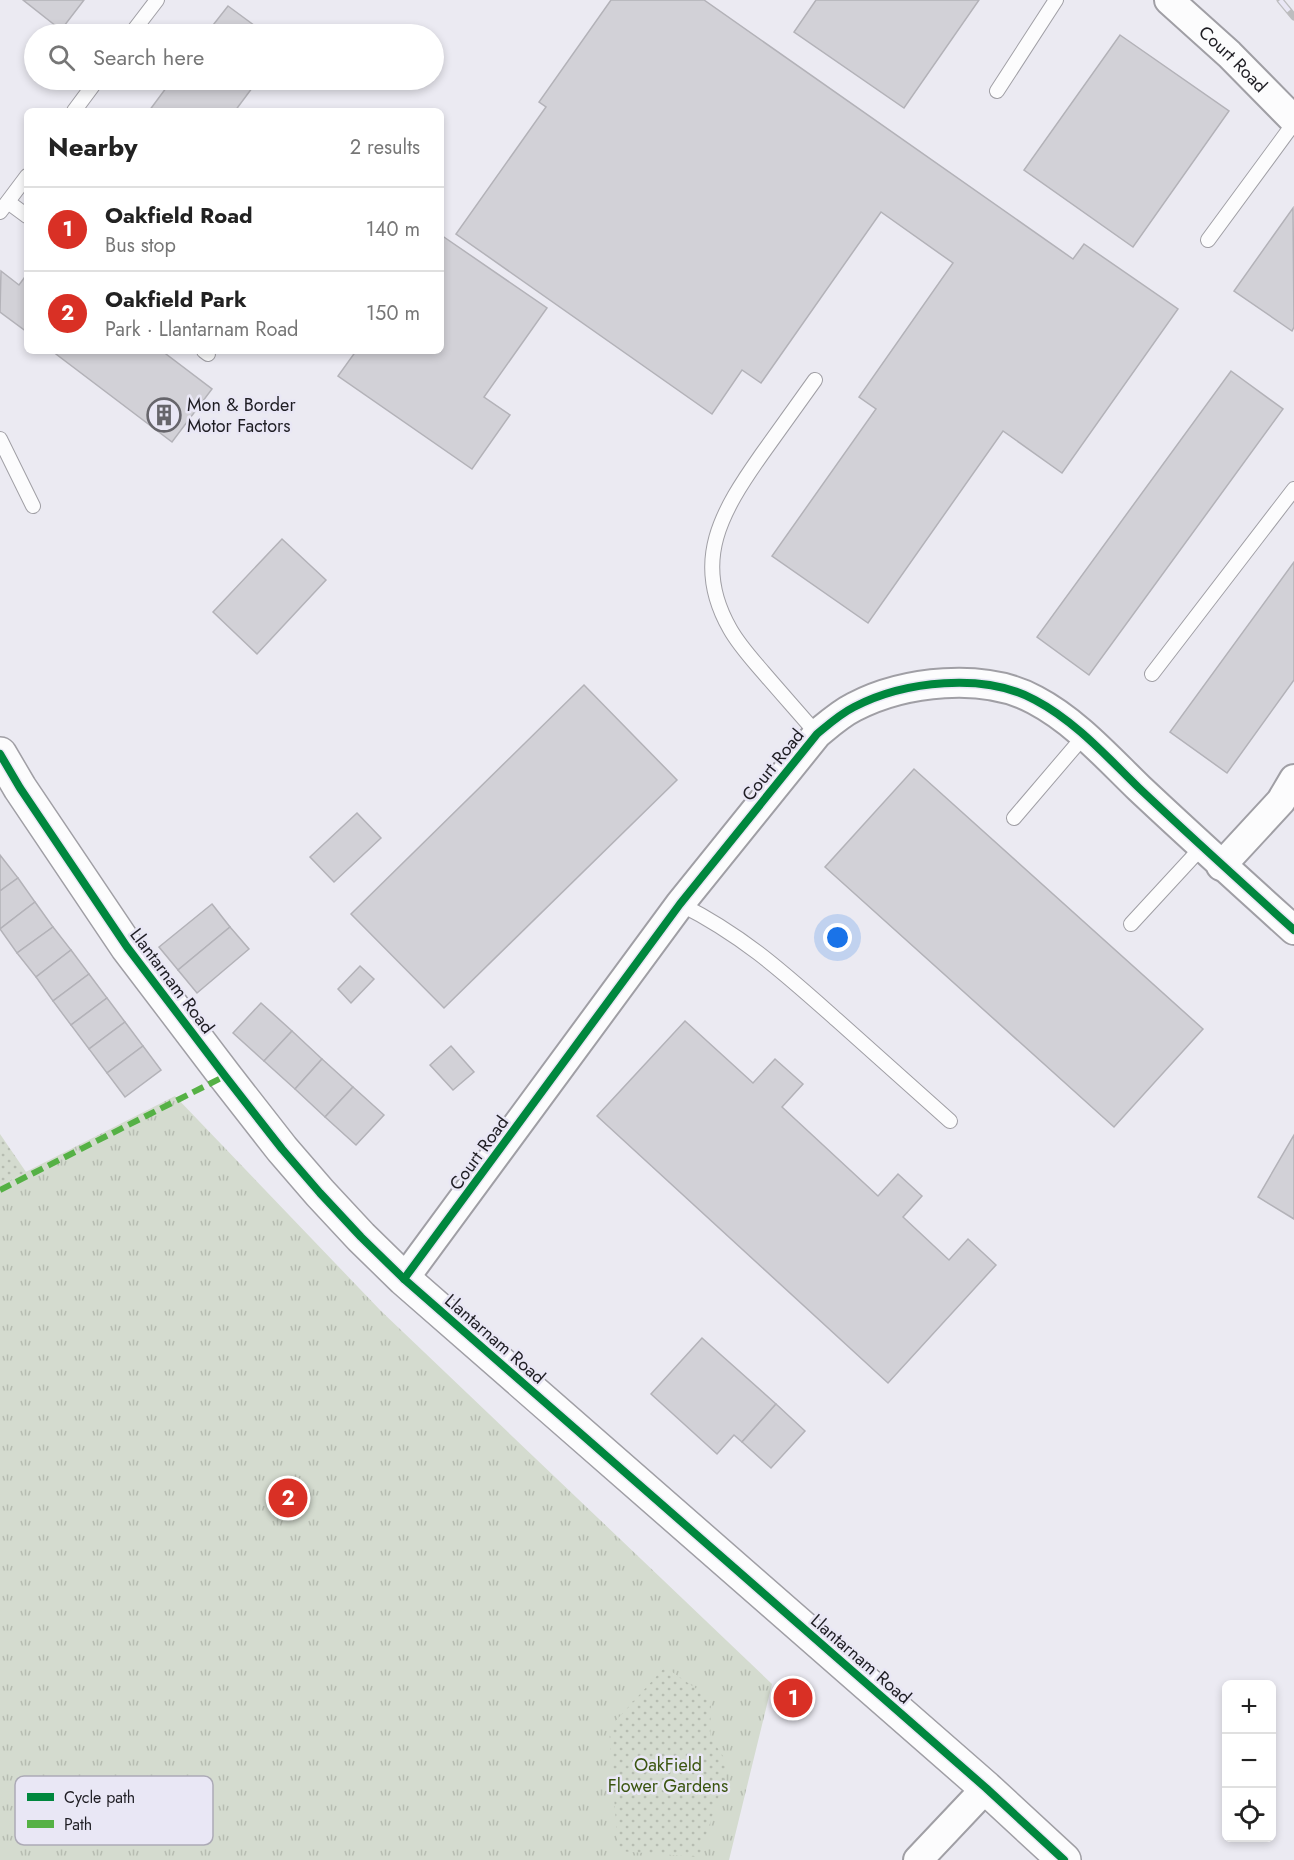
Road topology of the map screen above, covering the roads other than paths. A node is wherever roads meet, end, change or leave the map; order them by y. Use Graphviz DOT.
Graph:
graph roads {
  1 [pos="157,0"];
  2 [pos="1056,0"];
  3 [pos="1169,0"];
  4 [pos="139,24"];
  5 [pos="90,90"];
  6 [pos="997,91"];
  7 [pos="76,108"];
  8 [pos="1294,122"];
  9 [pos="24,180"];
  10 [pos="4,207"];
  11 [pos="24,215"];
  12 [pos="1208,240"];
  13 [pos="815,380"];
  14 [pos="0,439"];
  15 [pos="1294,489"];
  16 [pos="33,506"];
  17 [pos="1152,674"];
  18 [pos="817,734"];
  19 [pos="1084,736"];
  20 [pos="0,754"];
  21 [pos="1294,779"];
  22 [pos="1014,818"];
  23 [pos="1212,856"];
  24 [pos="680,904"];
  25 [pos="1131,924"];
  26 [pos="1294,930"];
  27 [pos="950,1121"];
  28 [pos="405,1279"];
  29 [pos="986,1788"];
  30 [pos="918,1860"];
  31 [pos="1064,1860"];
  1 -- 4 [label="lane"];
  2 -- 6 [label="lane"];
  3 -- 8 [label="street, Court Road"];
  5 -- 7 [label="lane"];
  8 -- 12 [label="lane"];
  9 -- 10 [label="lane"];
  10 -- 11 [label="lane"];
  13 -- 18 [label="lane"];
  14 -- 16 [label="lane"];
  15 -- 17 [label="lane"];
  18 -- 19 [label="street, Court Road"];
  18 -- 24 [label="street, Court Road"];
  19 -- 22 [label="lane"];
  19 -- 23 [label="street, Court Road"];
  20 -- 28 [label="street, Llantarnam Road"];
  21 -- 23 [label="street"];
  23 -- 25 [label="lane"];
  23 -- 26 [label="street, Court Road"];
  24 -- 27 [label="lane"];
  24 -- 28 [label="street, Court Road"];
  28 -- 29 [label="street, Llantarnam Road"];
  29 -- 30 [label="street"];
  29 -- 31 [label="street, Llantarnam Road"];
}
